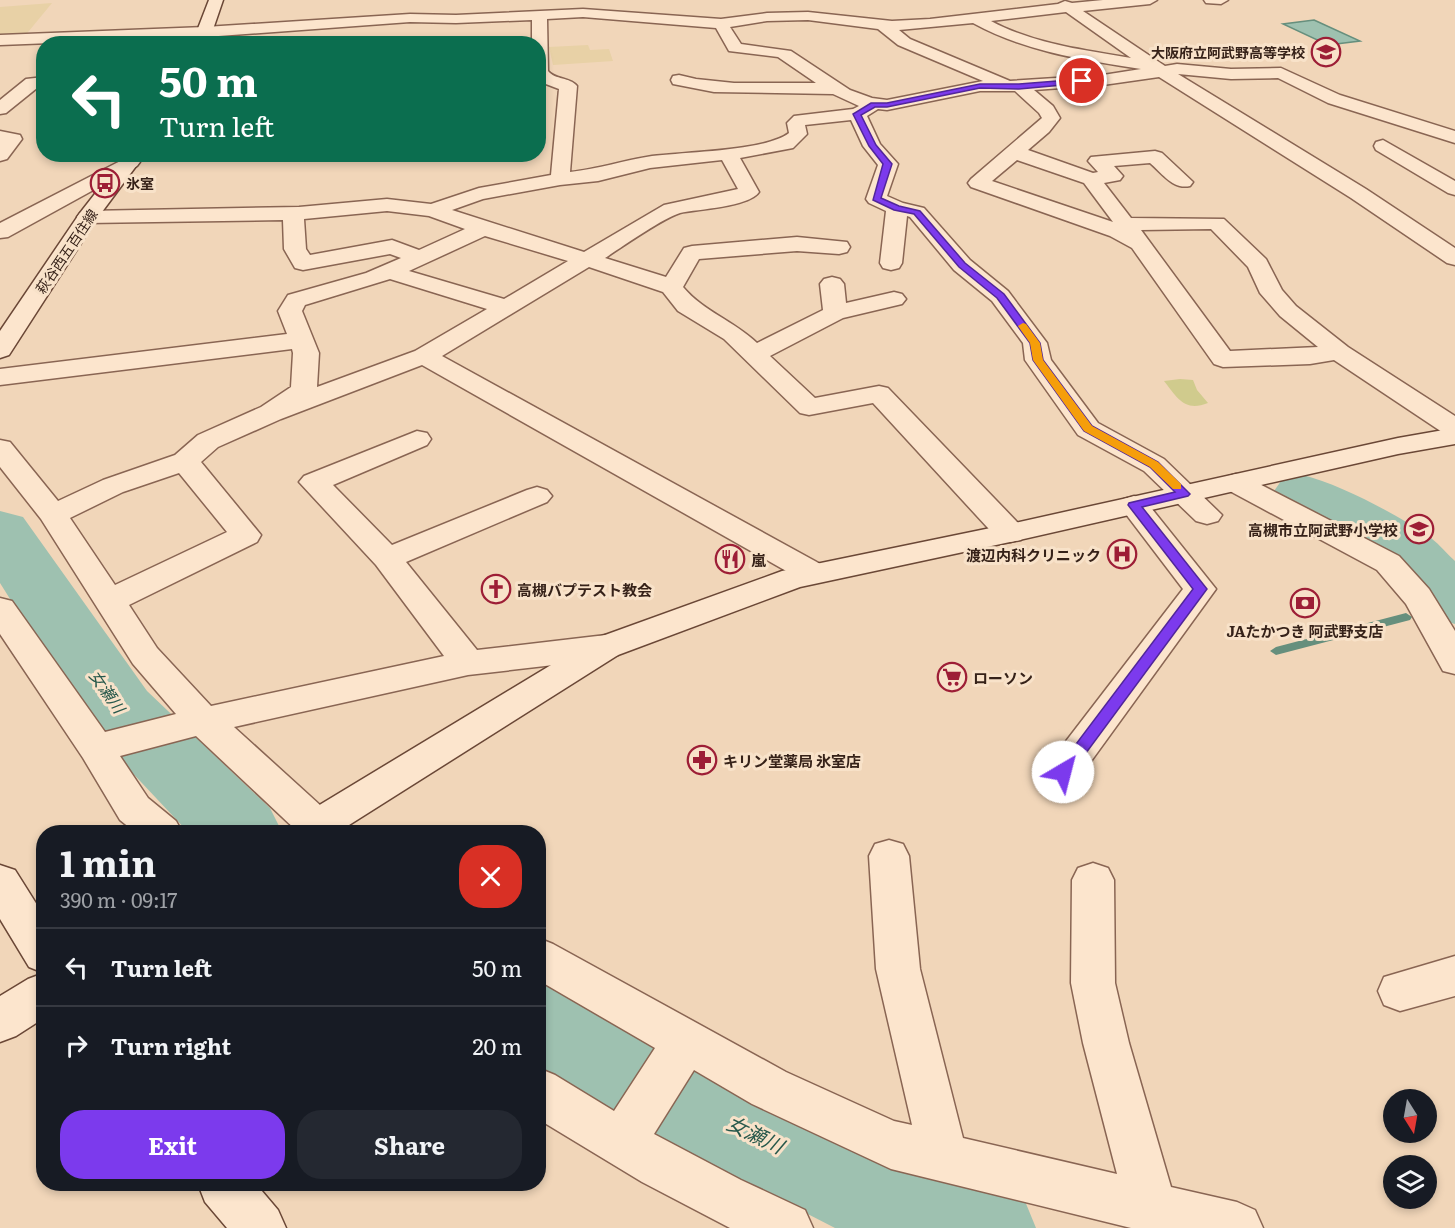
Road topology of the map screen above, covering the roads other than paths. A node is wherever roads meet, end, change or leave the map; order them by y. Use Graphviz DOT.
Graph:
graph roads {
  1 [pos="216,0"];
  2 [pos="631,0"];
  3 [pos="1150,0"];
  4 [pos="1168,0"];
  5 [pos="1211,0"];
  6 [pos="1221,0"];
  7 [pos="837,2"];
  8 [pos="1064,4"];
  9 [pos="308,8"];
  10 [pos="539,16"];
  11 [pos="632,18"];
  12 [pos="826,18"];
  13 [pos="977,19"];
  14 [pos="941,23"];
  15 [pos="721,24"];
  16 [pos="881,24"];
  17 [pos="303,25"];
  18 [pos="954,33"];
  19 [pos="629,35"];
  20 [pos="204,36"];
  21 [pos="218,36"];
  22 [pos="539,36"];
  23 [pos="0,40"];
  24 [pos="36,41"];
  25 [pos="1050,48"];
  26 [pos="1013,53"];
  27 [pos="1164,70"];
  28 [pos="546,80"];
  29 [pos="679,80"];
  30 [pos="36,83"];
  31 [pos="1015,86"];
  32 [pos="833,89"];
  33 [pos="0,109"];
  34 [pos="865,109"];
  35 [pos="0,137"];
  36 [pos="1455,137"];
  37 [pos="1383,146"];
  38 [pos="1014,153"];
  39 [pos="728,154"];
  40 [pos="0,155"];
  41 [pos="126,162"];
  42 [pos="130,162"];
  43 [pos="1091,178"];
  44 [pos="560,179"];
  45 [pos="1184,182"];
  46 [pos="1455,189"];
  47 [pos="897,208"];
  48 [pos="432,210"];
  49 [pos="293,213"];
  50 [pos="87,217"];
  51 [pos="1125,224"];
  52 [pos="484,229"];
  53 [pos="1415,229"];
  54 [pos="1451,229"];
  55 [pos="0,232"];
  56 [pos="1140,243"];
  57 [pos="839,247"];
  58 [pos="421,258"];
  59 [pos="1455,258"];
  60 [pos="585,261"];
  61 [pos="891,263"];
  62 [pos="389,272"];
  63 [pos="832,284"];
  64 [pos="671,287"];
  65 [pos="894,299"];
  66 [pos="507,307"];
  67 [pos="835,313"];
  68 [pos="301,340"];
  69 [pos="0,350"];
  70 [pos="1339,352"];
  71 [pos="754,354"];
  72 [pos="424,356"];
  73 [pos="0,378"];
  74 [pos="271,413"];
  75 [pos="1455,428"];
  76 [pos="1455,435"];
  77 [pos="417,439"];
  78 [pos="0,448"];
  79 [pos="185,461"];
  80 [pos="1236,483"];
  81 [pos="537,496"];
  82 [pos="1195,504"];
  83 [pos="1134,505"];
  84 [pos="53,515"];
  85 [pos="1010,533"];
  86 [pos="387,558"];
  87 [pos="813,573"];
  88 [pos="110,602"];
  89 [pos="0,609"];
  90 [pos="606,647"];
  91 [pos="1455,662"];
  92 [pos="468,663"];
  93 [pos="195,723"];
  94 [pos="96,748"];
  95 [pos="1063,772"];
  96 [pos="153,825"];
  97 [pos="311,825"];
  98 [pos="325,825"];
  99 [pos="889,856"];
  100 [pos="1093,880"];
  101 [pos="0,882"];
  102 [pos="36,941"];
  103 [pos="546,962"];
  104 [pos="1455,976"];
  105 [pos="1400,991"];
  106 [pos="36,998"];
  107 [pos="0,1021"];
  108 [pos="680,1051"];
  109 [pos="546,1095"];
  110 [pos="629,1131"];
  111 [pos="944,1158"];
  112 [pos="230,1191"];
  113 [pos="1151,1208"];
  114 [pos="727,1212"];
  115 [pos="260,1228"];
  116 [pos="788,1228"];
  117 [pos="1237,1228"];
  1 -- 20 [label="street"];
  2 -- 11 [label="street"];
  3 -- 4 [label="street"];
  3 -- 8 [label="street"];
  5 -- 6 [label="street"];
  7 -- 12 [label="street"];
  8 -- 13 [label="street"];
  8 -- 27 [label="street"];
  9 -- 17 [label="street"];
  10 -- 11 [label="street"];
  10 -- 17 [label="street"];
  10 -- 22 [label="street"];
  11 -- 15 [label="street"];
  11 -- 19 [label="street"];
  12 -- 15 [label="street"];
  12 -- 16 [label="street"];
  13 -- 14 [label="street"];
  13 -- 25 [label="street"];
  14 -- 16 [label="street"];
  14 -- 18 [label="street"];
  15 -- 32 [label="street"];
  16 -- 31 [label="street"];
  17 -- 21 [label="street"];
  23 -- 24 [label="street"];
  25 -- 26 [label="street"];
  25 -- 27 [label="street"];
  27 -- 31 [label="street"];
  27 -- 36 [label="street"];
  27 -- 53 [label="street"];
  28 -- 44 [label="street"];
  29 -- 32 [label="street"];
  30 -- 33 [label="street"];
  31 -- 34 [label="street"];
  31 -- 38 [label="street"];
  32 -- 34 [label="street"];
  34 -- 39 [label="street"];
  34 -- 47 [label="street"];
  35 -- 40 [label="street"];
  37 -- 46 [label="street"];
  38 -- 43 [label="street"];
  38 -- 56 [label="street"];
  39 -- 44 [label="street"];
  39 -- 60 [label="street"];
  41 -- 55 [label="street"];
  42 -- 50 [label="street, 萩谷西五百住線"];
  43 -- 45 [label="street"];
  43 -- 51 [label="street"];
  44 -- 48 [label="street"];
  47 -- 61 [label="street"];
  47 -- 82 [label="street"];
  48 -- 49 [label="street"];
  48 -- 52 [label="street"];
  49 -- 50 [label="street"];
  49 -- 58 [label="street"];
  50 -- 69 [label="street, 萩谷西五百住線"];
  51 -- 56 [label="street"];
  51 -- 70 [label="street"];
  52 -- 58 [label="street"];
  52 -- 60 [label="street"];
  53 -- 54 [label="street"];
  53 -- 59 [label="street"];
  56 -- 70 [label="street"];
  57 -- 64 [label="street"];
  58 -- 62 [label="street"];
  60 -- 64 [label="street"];
  60 -- 66 [label="street"];
  62 -- 66 [label="street"];
  62 -- 68 [label="street"];
  63 -- 67 [label="street"];
  64 -- 71 [label="street"];
  65 -- 67 [label="street"];
  66 -- 72 [label="street"];
  67 -- 71 [label="street"];
  68 -- 73 [label="street"];
  68 -- 74 [label="street"];
  70 -- 75 [label="street"];
  71 -- 85 [label="street"];
  72 -- 74 [label="street"];
  72 -- 87 [label="street"];
  74 -- 79 [label="street"];
  76 -- 80 [label="street"];
  77 -- 86 [label="street"];
  78 -- 84 [label="street"];
  79 -- 84 [label="street"];
  79 -- 88 [label="street"];
  80 -- 82 [label="street"];
  80 -- 91 [label="street"];
  81 -- 86 [label="street"];
  82 -- 83 [label="street"];
  83 -- 85 [label="street"];
  83 -- 95 [label="street"];
  84 -- 88 [label="street"];
  85 -- 87 [label="street"];
  86 -- 92 [label="street"];
  87 -- 90 [label="street"];
  88 -- 93 [label="street"];
  89 -- 94 [label="street"];
  90 -- 92 [label="street"];
  90 -- 98 [label="street"];
  92 -- 93 [label="street"];
  93 -- 94 [label="street"];
  93 -- 97 [label="street"];
  94 -- 96 [label="street"];
  99 -- 111 [label="street"];
  100 -- 113 [label="street"];
  101 -- 102 [label="street"];
  103 -- 108 [label="street"];
  104 -- 105 [label="street"];
  106 -- 107 [label="street"];
  108 -- 110 [label="street"];
  108 -- 111 [label="street"];
  109 -- 110 [label="street"];
  110 -- 114 [label="street"];
  111 -- 113 [label="street"];
  112 -- 115 [label="street"];
  113 -- 117 [label="street"];
  114 -- 116 [label="street"];
}
